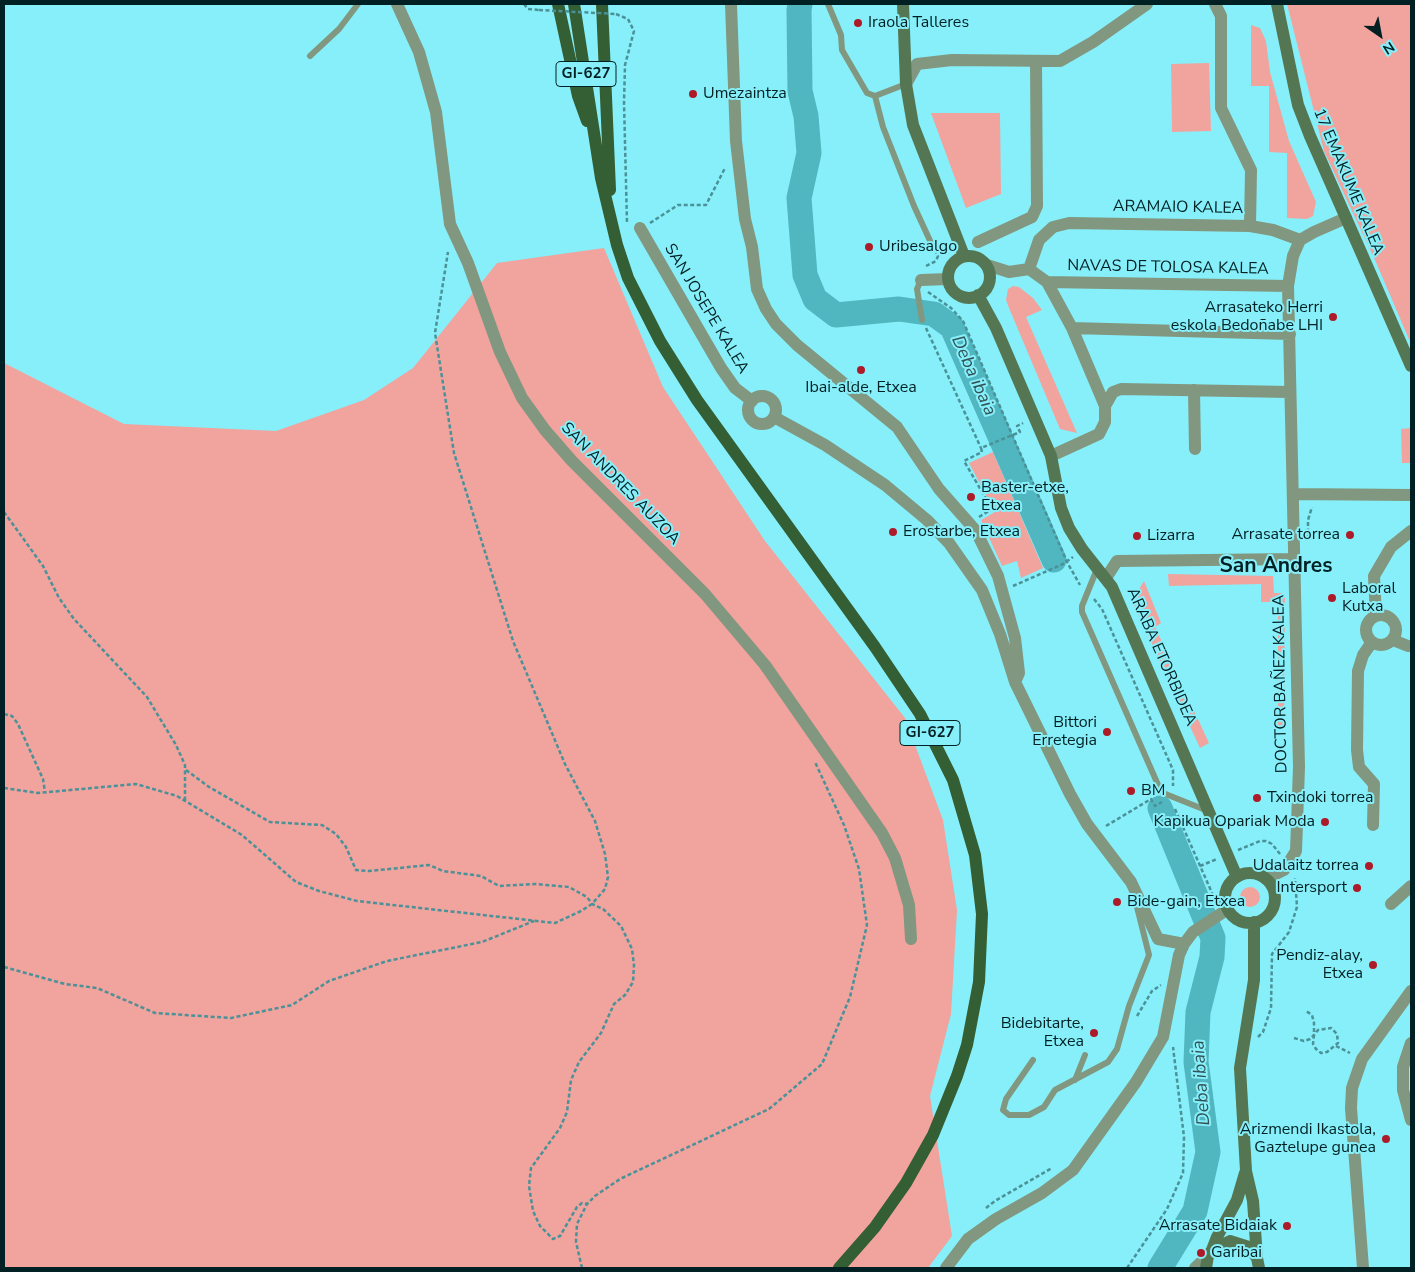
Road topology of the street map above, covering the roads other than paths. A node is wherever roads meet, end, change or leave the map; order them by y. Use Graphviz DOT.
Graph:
graph roads {
  1 [pos="358,4"];
  2 [pos="397,4"];
  3 [pos="558,4"];
  4 [pos="574,4"];
  5 [pos="602,4"];
  6 [pos="731,4"];
  7 [pos="828,4"];
  8 [pos="902,4"];
  9 [pos="1147,4"];
  10 [pos="1215,4"];
  11 [pos="1277,4"];
  12 [pos="310,56"];
  13 [pos="1036,62"];
  14 [pos="906,84"];
  15 [pos="875,96"];
  16 [pos="595,145"];
  17 [pos="1346,218"];
  18 [pos="1250,226"];
  19 [pos="640,228"];
  20 [pos="1300,240"];
  21 [pos="978,242"];
  22 [pos="932,244"];
  23 [pos="617,245"];
  24 [pos="964,256"];
  25 [pos="987,265"];
  26 [pos="1029,269"];
  27 [pos="948,279"];
  28 [pos="922,280"];
  29 [pos="1047,282"];
  30 [pos="1288,286"];
  31 [pos="978,295"];
  32 [pos="922,320"];
  33 [pos="1072,328"];
  34 [pos="1290,334"];
  35 [pos="1411,366"];
  36 [pos="1194,390"];
  37 [pos="1290,392"];
  38 [pos="752,401"];
  39 [pos="1105,406"];
  40 [pos="774,417"];
  41 [pos="1195,450"];
  42 [pos="1051,456"];
  43 [pos="1293,494"];
  44 [pos="1411,495"];
  45 [pos="1411,531"];
  46 [pos="1296,556"];
  47 [pos="1097,568"];
  48 [pos="1106,578"];
  49 [pos="1376,616"];
  50 [pos="1393,640"];
  51 [pos="1372,642"];
  52 [pos="1410,647"];
  53 [pos="1015,682"];
  54 [pos="1211,812"];
  55 [pos="1373,825"];
  56 [pos="1237,877"];
  57 [pos="1266,879"];
  58 [pos="1131,882"];
  59 [pos="1411,886"];
  60 [pos="1391,904"];
  61 [pos="1225,911"];
  62 [pos="1254,922"];
  63 [pos="911,940"];
  64 [pos="1184,944"];
  65 [pos="1411,991"];
  66 [pos="1411,1043"];
  67 [pos="1085,1055"];
  68 [pos="1033,1060"];
  69 [pos="1075,1080"];
  70 [pos="1411,1120"];
  71 [pos="1246,1171"];
  72 [pos="1209,1258"];
  73 [pos="1258,1263"];
  74 [pos="839,1268"];
  75 [pos="946,1268"];
  76 [pos="1195,1268"];
  77 [pos="1363,1268"];
  1 -- 12 [label="lane"];
  2 -- 63 [label="street, SAN ANDRES AUZOA"];
  3 -- 16 [label="main road"];
  4 -- 16 [label="main road, GI-627"];
  5 -- 23 [label="main road"];
  6 -- 53 [label="street"];
  7 -- 15 [label="lane"];
  8 -- 14 [label="street"];
  9 -- 13 [label="street"];
  10 -- 18 [label="street"];
  11 -- 17 [label="street, 17 EMAKUME KALEA"];
  13 -- 14 [label="street"];
  13 -- 21 [label="street"];
  14 -- 15 [label="lane"];
  14 -- 24 [label="street"];
  15 -- 22 [label="lane"];
  16 -- 23 [label="main road, GI-627"];
  17 -- 20 [label="street"];
  17 -- 35 [label="street, 17 EMAKUME KALEA"];
  18 -- 20 [label="street, ARAMAIO KALEA"];
  18 -- 26 [label="street, ARAMAIO KALEA"];
  19 -- 38 [label="street, SAN JOSEPE KALEA"];
  20 -- 30 [label="street, DOCTOR BAÑEZ KALEA"];
  23 -- 74 [label="main road, GI-627"];
  24 -- 25 [label="street"];
  24 -- 27 [label="street"];
  25 -- 26 [label="street"];
  25 -- 31 [label="street"];
  26 -- 29 [label="street"];
  27 -- 28 [label="street"];
  27 -- 31 [label="street"];
  28 -- 32 [label="lane"];
  29 -- 30 [label="street, NAVAS DE TOLOSA KALEA"];
  29 -- 33 [label="street"];
  30 -- 34 [label="street, DOCTOR BAÑEZ KALEA"];
  31 -- 42 [label="street, ARABA ETORBIDEA"];
  33 -- 34 [label="street"];
  33 -- 39 [label="street"];
  34 -- 37 [label="street, DOCTOR BAÑEZ KALEA"];
  36 -- 37 [label="street"];
  36 -- 39 [label="street"];
  36 -- 41 [label="street"];
  37 -- 43 [label="street, DOCTOR BAÑEZ KALEA"];
  38 -- 40 [label="street"];
  38 -- 40 [label="street"];
  39 -- 42 [label="street"];
  40 -- 53 [label="street"];
  42 -- 47 [label="street, ARABA ETORBIDEA"];
  43 -- 44 [label="street"];
  43 -- 46 [label="street, DOCTOR BAÑEZ KALEA"];
  45 -- 49 [label="street"];
  46 -- 48 [label="street"];
  46 -- 57 [label="street, DOCTOR BAÑEZ KALEA"];
  47 -- 48 [label="street, ARABA ETORBIDEA"];
  47 -- 54 [label="lane"];
  48 -- 54 [label="street, ARABA ETORBIDEA"];
  49 -- 50 [label="street"];
  49 -- 51 [label="street"];
  50 -- 51 [label="street"];
  50 -- 52 [label="street"];
  51 -- 55 [label="street"];
  53 -- 58 [label="street"];
  54 -- 56 [label="street, ARABA ETORBIDEA"];
  56 -- 57 [label="street"];
  56 -- 61 [label="street"];
  57 -- 62 [label="street"];
  58 -- 64 [label="street"];
  58 -- 69 [label="lane"];
  59 -- 60 [label="street"];
  61 -- 62 [label="street"];
  61 -- 64 [label="street"];
  62 -- 71 [label="street"];
  64 -- 75 [label="street"];
  65 -- 77 [label="street"];
  66 -- 70 [label="street"];
  67 -- 69 [label="lane"];
  68 -- 69 [label="lane"];
  71 -- 72 [label="street"];
  71 -- 73 [label="street"];
  72 -- 73 [label="street"];
  72 -- 76 [label="street"];
}
